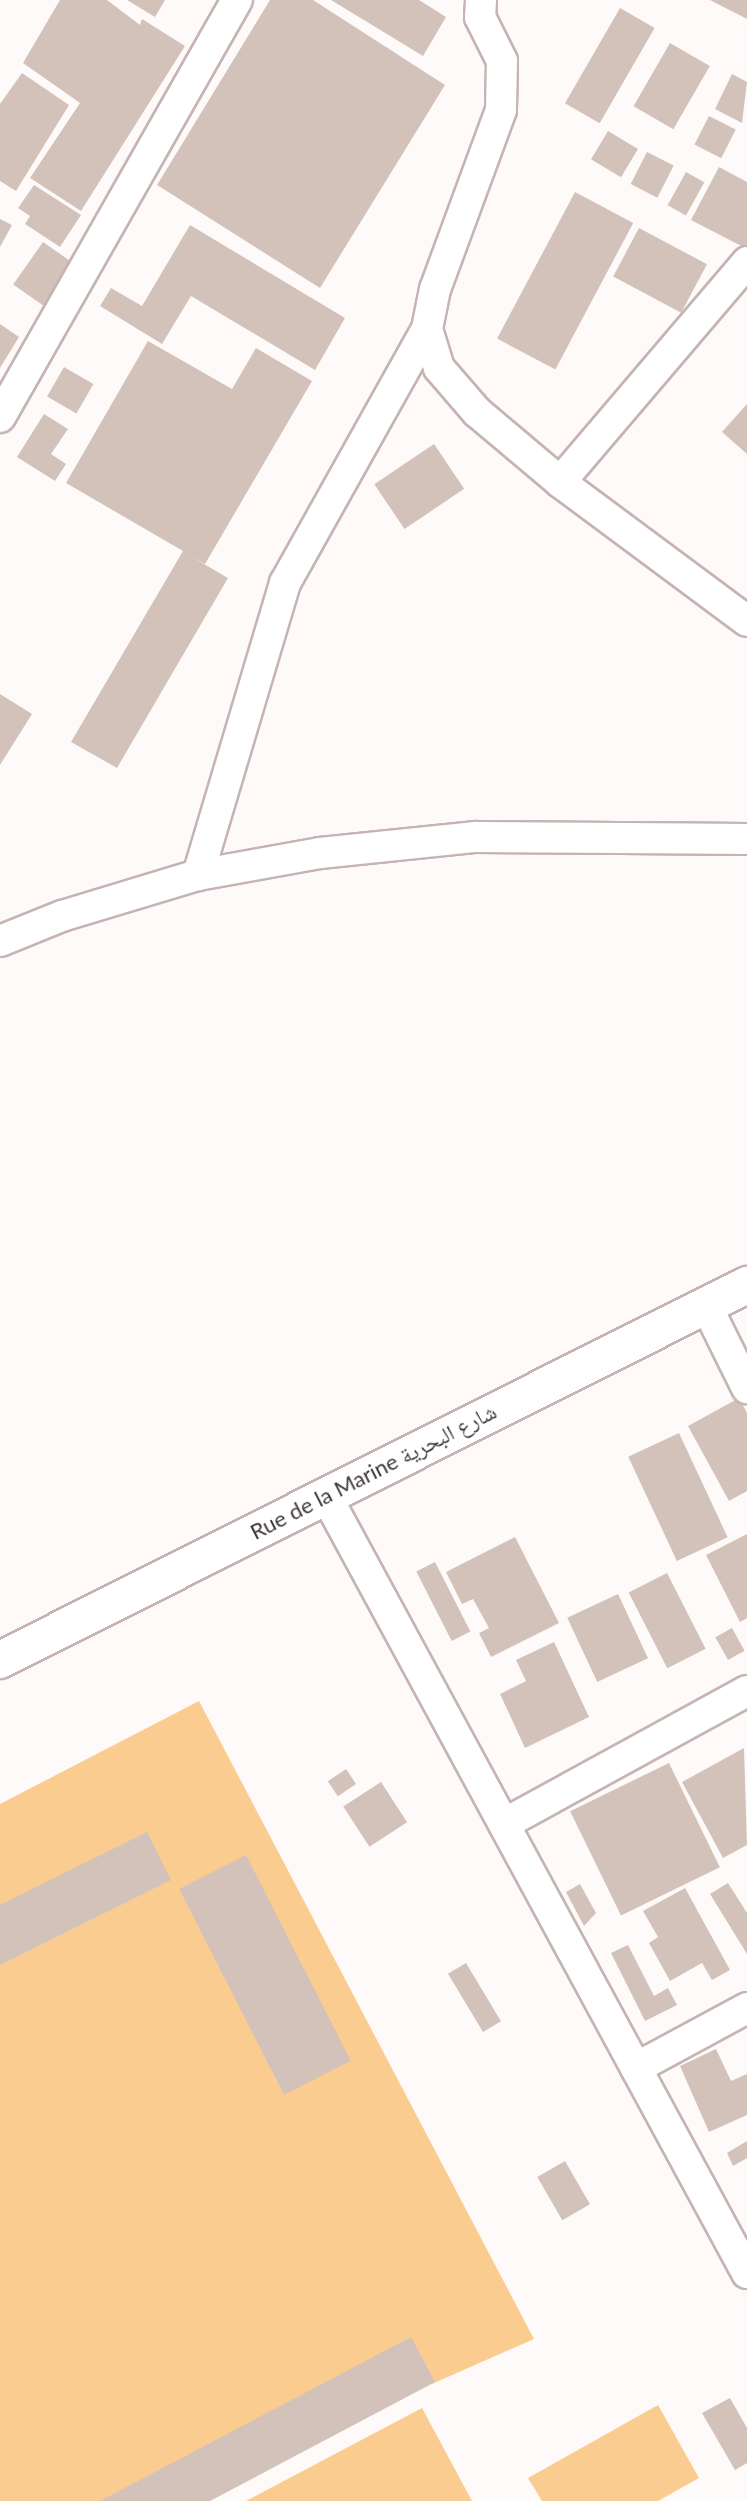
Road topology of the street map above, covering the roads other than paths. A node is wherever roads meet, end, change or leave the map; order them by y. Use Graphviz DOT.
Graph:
graph roads {
  1 [pos="237,0"];
  2 [pos="481,0"];
  3 [pos="747,262"];
  4 [pos="427,329"];
  5 [pos="0,417"];
  6 [pos="560,482"];
  7 [pos="747,621"];
  8 [pos="747,839"];
  9 [pos="198,875"];
  10 [pos="0,941"];
  11 [pos="747,1285"];
  12 [pos="706,1305"];
  13 [pos="747,1388"];
  14 [pos="325,1494"];
  15 [pos="0,1660"];
  16 [pos="747,1691"];
  17 [pos="504,1824"];
  18 [pos="747,2008"];
  19 [pos="636,2068"];
  20 [pos="747,2273"];
  1 -- 5 [label="street"];
  2 -- 4 [label="street"];
  3 -- 6 [label="street"];
  4 -- 6 [label="street"];
  4 -- 9 [label="street"];
  6 -- 7 [label="street"];
  8 -- 9 [label="street"];
  9 -- 10 [label="street"];
  11 -- 12 [label="street, Rue de la Marine شارع البحرية"];
  12 -- 13 [label="street"];
  12 -- 14 [label="street, Rue de la Marine شارع البحرية"];
  14 -- 15 [label="street, Rue de la Marine شارع البحرية"];
  14 -- 17 [label="street"];
  16 -- 17 [label="street"];
  17 -- 19 [label="street"];
  18 -- 19 [label="street"];
  19 -- 20 [label="street"];
}
